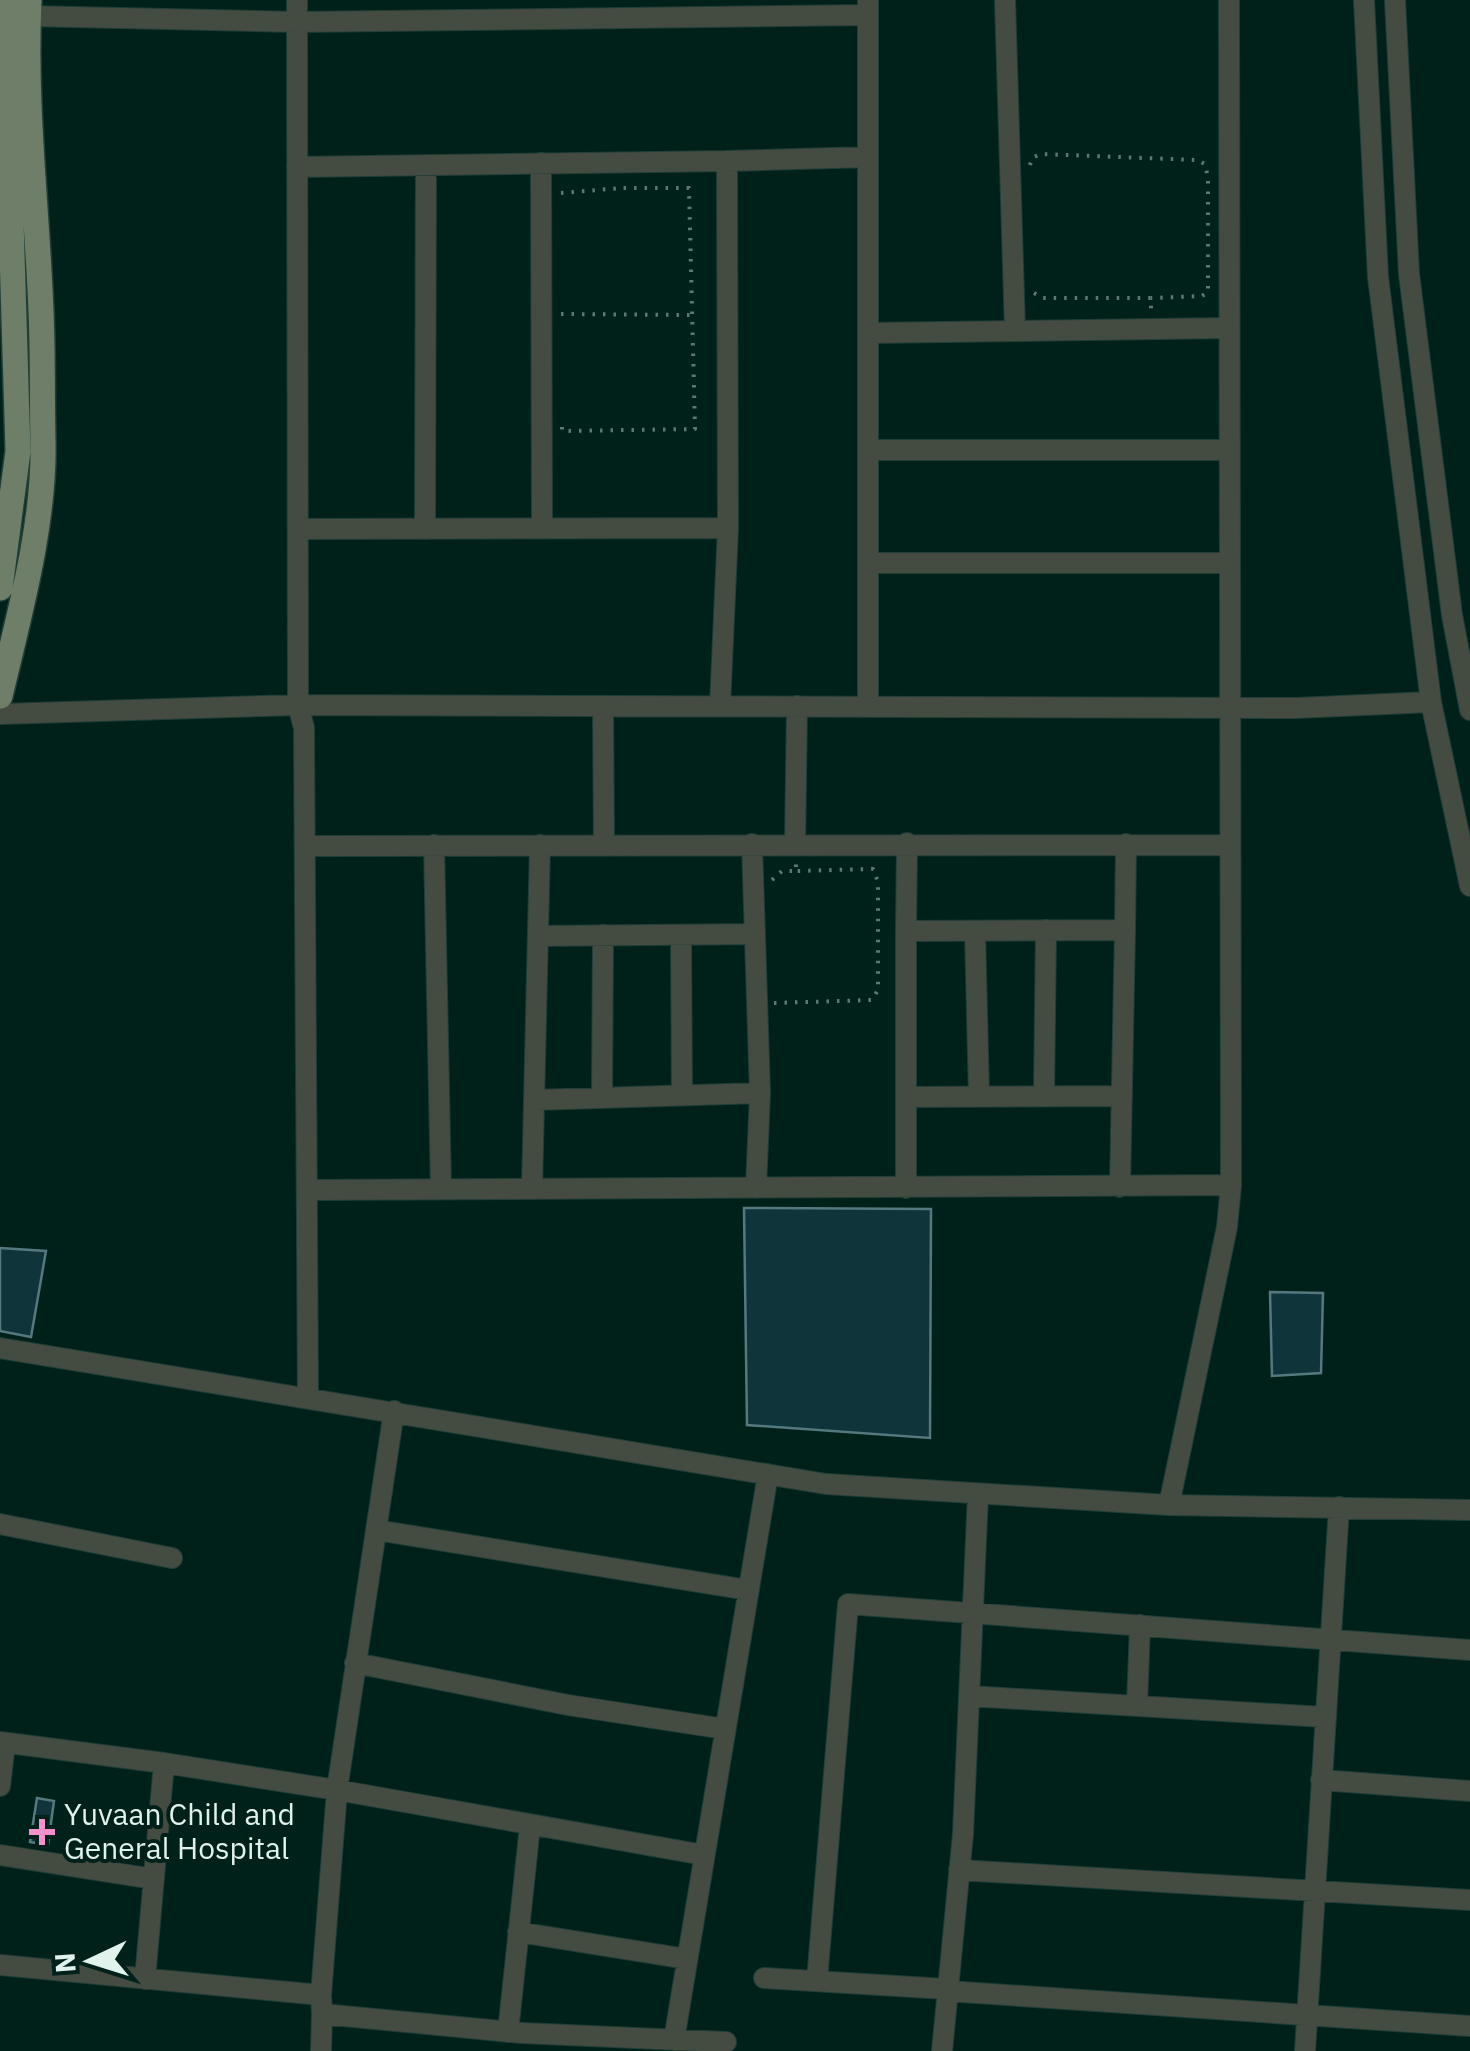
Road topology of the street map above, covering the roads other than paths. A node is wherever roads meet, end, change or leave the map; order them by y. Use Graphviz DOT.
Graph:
graph roads {
  1 [pos="1004,0"];
  2 [pos="1229,0"];
  3 [pos="1364,0"];
  4 [pos="1395,0"];
  5 [pos="22,5"];
  6 [pos="868,7"];
  7 [pos="721,8"];
  8 [pos="297,11"];
  9 [pos="4,119"];
  10 [pos="868,157"];
  11 [pos="728,161"];
  12 [pos="542,163"];
  13 [pos="426,165"];
  14 [pos="297,167"];
  15 [pos="15,205"];
  16 [pos="7,250"];
  17 [pos="1229,328"];
  18 [pos="1015,331"];
  19 [pos="868,333"];
  20 [pos="20,441"];
  21 [pos="868,450"];
  22 [pos="1229,450"];
  23 [pos="425,528"];
  24 [pos="542,528"];
  25 [pos="728,528"];
  26 [pos="298,529"];
  27 [pos="868,563"];
  28 [pos="1229,564"];
  29 [pos="0,588"];
  30 [pos="1461,615"];
  31 [pos="1458,646"];
  32 [pos="1425,650"];
  33 [pos="0,696"];
  34 [pos="1431,702"];
  35 [pos="298,706"];
  36 [pos="720,706"];
  37 [pos="797,706"];
  38 [pos="868,706"];
  39 [pos="604,708"];
  40 [pos="1229,708"];
  41 [pos="1470,710"];
  42 [pos="0,714"];
  43 [pos="907,843"];
  44 [pos="604,844"];
  45 [pos="752,844"];
  46 [pos="795,844"];
  47 [pos="1126,844"];
  48 [pos="434,845"];
  49 [pos="540,845"];
  50 [pos="1230,845"];
  51 [pos="305,846"];
  52 [pos="1470,886"];
  53 [pos="1046,930"];
  54 [pos="1125,930"];
  55 [pos="906,931"];
  56 [pos="975,931"];
  57 [pos="681,934"];
  58 [pos="755,934"];
  59 [pos="538,936"];
  60 [pos="602,936"];
  61 [pos="760,1093"];
  62 [pos="682,1095"];
  63 [pos="980,1096"];
  64 [pos="1044,1096"];
  65 [pos="1122,1096"];
  66 [pos="906,1097"];
  67 [pos="602,1098"];
  68 [pos="534,1100"];
  69 [pos="1231,1184"];
  70 [pos="1120,1187"];
  71 [pos="756,1188"];
  72 [pos="906,1188"];
  73 [pos="532,1189"];
  74 [pos="307,1190"];
  75 [pos="441,1190"];
  76 [pos="0,1348"];
  77 [pos="308,1397"];
  78 [pos="394,1412"];
  79 [pos="768,1474"];
  80 [pos="978,1494"];
  81 [pos="1170,1504"];
  82 [pos="1338,1508"];
  83 [pos="1470,1510"];
  84 [pos="0,1524"];
  85 [pos="376,1530"];
  86 [pos="172,1558"];
  87 [pos="748,1590"];
  88 [pos="973,1614"];
  89 [pos="1140,1625"];
  90 [pos="1330,1638"];
  91 [pos="1470,1650"];
  92 [pos="355,1663"];
  93 [pos="969,1696"];
  94 [pos="1136,1706"];
  95 [pos="1324,1717"];
  96 [pos="725,1729"];
  97 [pos="3,1742"];
  98 [pos="164,1763"];
  99 [pos="1321,1780"];
  100 [pos="0,1786"];
  101 [pos="337,1790"];
  102 [pos="1470,1790"];
  103 [pos="530,1826"];
  104 [pos="0,1855"];
  105 [pos="704,1855"];
  106 [pos="959,1870"];
  107 [pos="154,1878"];
  108 [pos="1317,1889"];
  109 [pos="1470,1898"];
  110 [pos="518,1932"];
  111 [pos="687,1958"];
  112 [pos="0,1965"];
  113 [pos="764,1978"];
  114 [pos="145,1979"];
  115 [pos="818,1981"];
  116 [pos="946,1990"];
  117 [pos="322,2004"];
  118 [pos="1308,2014"];
  119 [pos="1470,2026"];
  120 [pos="508,2032"];
  121 [pos="674,2040"];
  122 [pos="726,2042"];
  123 [pos="321,2051"];
  124 [pos="942,2051"];
  125 [pos="1305,2051"];
  1 -- 18 [label="street"];
  2 -- 17 [label="street"];
  3 -- 32 [label="street"];
  4 -- 30 [label="street"];
  5 -- 8 [label="street"];
  5 -- 9 [label="main road"];
  5 -- 15 [label="main road"];
  6 -- 7 [label="street"];
  6 -- 10 [label="street"];
  7 -- 8 [label="street"];
  8 -- 14 [label="street"];
  9 -- 15 [label="main road"];
  10 -- 11 [label="street"];
  10 -- 19 [label="street"];
  11 -- 12 [label="street"];
  11 -- 25 [label="street"];
  12 -- 13 [label="street"];
  12 -- 24 [label="street"];
  13 -- 14 [label="street"];
  13 -- 23 [label="street"];
  14 -- 26 [label="street"];
  15 -- 16 [label="main road"];
  15 -- 20 [label="main road"];
  16 -- 20 [label="main road"];
  17 -- 18 [label="street"];
  17 -- 22 [label="street"];
  18 -- 19 [label="street"];
  19 -- 21 [label="street"];
  20 -- 29 [label="main road"];
  20 -- 33 [label="main road"];
  21 -- 22 [label="street"];
  21 -- 27 [label="street"];
  22 -- 28 [label="street"];
  23 -- 24 [label="street"];
  23 -- 26 [label="street"];
  24 -- 25 [label="street"];
  25 -- 36 [label="street"];
  26 -- 35 [label="street"];
  27 -- 28 [label="street"];
  27 -- 38 [label="street"];
  28 -- 40 [label="street"];
  30 -- 31 [label="street"];
  31 -- 32 [label="street"];
  31 -- 41 [label="street"];
  32 -- 34 [label="street"];
  34 -- 40 [label="street"];
  34 -- 52 [label="street"];
  35 -- 39 [label="street"];
  35 -- 42 [label="street"];
  35 -- 51 [label="street"];
  36 -- 37 [label="street"];
  36 -- 39 [label="street"];
  37 -- 38 [label="street"];
  37 -- 46 [label="street"];
  38 -- 40 [label="street"];
  39 -- 44 [label="street"];
  40 -- 50 [label="street"];
  43 -- 46 [label="street"];
  43 -- 47 [label="street"];
  43 -- 55 [label="street"];
  44 -- 45 [label="street"];
  44 -- 49 [label="street"];
  45 -- 46 [label="street"];
  45 -- 58 [label="street"];
  47 -- 50 [label="street"];
  47 -- 54 [label="street"];
  48 -- 49 [label="street"];
  48 -- 51 [label="street"];
  48 -- 75 [label="street"];
  49 -- 59 [label="street"];
  50 -- 69 [label="street"];
  51 -- 74 [label="street"];
  53 -- 54 [label="street"];
  53 -- 56 [label="street"];
  53 -- 64 [label="street"];
  54 -- 65 [label="street"];
  55 -- 56 [label="street"];
  55 -- 66 [label="street"];
  56 -- 63 [label="street"];
  57 -- 58 [label="street"];
  57 -- 60 [label="street"];
  57 -- 62 [label="street"];
  58 -- 61 [label="street"];
  59 -- 60 [label="street"];
  59 -- 68 [label="street"];
  60 -- 67 [label="street"];
  61 -- 62 [label="street"];
  61 -- 71 [label="street"];
  62 -- 67 [label="street"];
  63 -- 64 [label="street"];
  63 -- 66 [label="street"];
  64 -- 65 [label="street"];
  65 -- 70 [label="street"];
  66 -- 72 [label="street"];
  67 -- 68 [label="street"];
  68 -- 73 [label="street"];
  69 -- 70 [label="street"];
  69 -- 81 [label="street"];
  70 -- 72 [label="street"];
  71 -- 72 [label="street"];
  71 -- 73 [label="street"];
  73 -- 75 [label="street"];
  74 -- 75 [label="street"];
  74 -- 77 [label="street"];
  76 -- 77 [label="street"];
  77 -- 78 [label="street"];
  78 -- 79 [label="street"];
  78 -- 85 [label="street"];
  79 -- 80 [label="street"];
  79 -- 87 [label="street"];
  80 -- 81 [label="street"];
  80 -- 88 [label="street"];
  81 -- 82 [label="street"];
  82 -- 83 [label="street"];
  82 -- 90 [label="street"];
  84 -- 86 [label="street"];
  85 -- 87 [label="street"];
  85 -- 92 [label="street"];
  87 -- 96 [label="street"];
  88 -- 89 [label="street"];
  88 -- 93 [label="street"];
  88 -- 115 [label="street"];
  89 -- 90 [label="street"];
  89 -- 94 [label="street"];
  90 -- 91 [label="street"];
  90 -- 95 [label="street"];
  92 -- 96 [label="street"];
  92 -- 101 [label="street"];
  93 -- 94 [label="street"];
  93 -- 106 [label="street"];
  94 -- 95 [label="street"];
  95 -- 99 [label="street"];
  96 -- 105 [label="street"];
  97 -- 98 [label="street"];
  97 -- 100 [label="street"];
  98 -- 101 [label="street"];
  98 -- 107 [label="street"];
  99 -- 102 [label="street"];
  99 -- 108 [label="street"];
  101 -- 103 [label="street"];
  101 -- 117 [label="street"];
  103 -- 105 [label="street"];
  103 -- 110 [label="street"];
  104 -- 107 [label="street"];
  105 -- 111 [label="street"];
  106 -- 108 [label="street"];
  106 -- 116 [label="street"];
  107 -- 114 [label="street"];
  108 -- 109 [label="street"];
  108 -- 118 [label="street"];
  110 -- 111 [label="street"];
  110 -- 120 [label="street"];
  111 -- 121 [label="street"];
  112 -- 114 [label="street"];
  113 -- 115 [label="street"];
  114 -- 117 [label="street"];
  115 -- 116 [label="street"];
  116 -- 118 [label="street"];
  116 -- 124 [label="street"];
  117 -- 120 [label="street"];
  117 -- 123 [label="street"];
  118 -- 119 [label="street"];
  118 -- 125 [label="street"];
  120 -- 121 [label="street"];
  121 -- 122 [label="street"];
}
